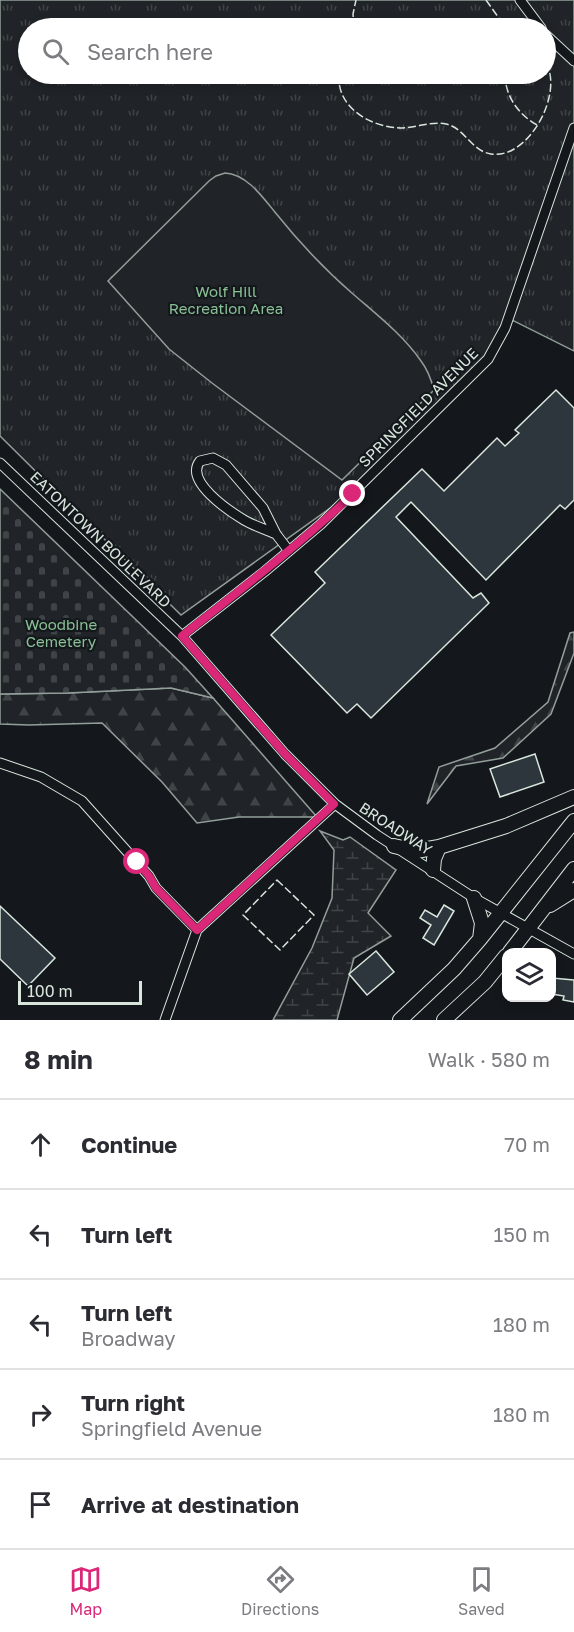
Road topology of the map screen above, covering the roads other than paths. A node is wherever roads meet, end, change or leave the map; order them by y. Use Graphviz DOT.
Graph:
graph roads {
  1 [pos="520,0"];
  2 [pos="534,18"];
  3 [pos="556,44"];
  4 [pos="574,61"];
  5 [pos="574,128"];
  6 [pos="0,463"];
  7 [pos="276,534"];
  8 [pos="289,551"];
  9 [pos="182,636"];
  10 [pos="0,763"];
  11 [pos="574,797"];
  12 [pos="334,804"];
  13 [pos="574,821"];
  14 [pos="394,846"];
  15 [pos="438,847"];
  16 [pos="574,869"];
  17 [pos="433,870"];
  18 [pos="574,890"];
  19 [pos="474,898"];
  20 [pos="543,909"];
  21 [pos="501,912"];
  22 [pos="529,929"];
  23 [pos="197,930"];
  24 [pos="480,939"];
  25 [pos="513,948"];
  26 [pos="574,954"];
  27 [pos="502,962"];
  28 [pos="165,1020"];
  29 [pos="400,1020"];
  30 [pos="444,1020"];
  1 -- 2 [label="street"];
  3 -- 4 [label="street"];
  5 -- 8 [label="street, SPRINGFIELD AVENUE"];
  6 -- 9 [label="street, EATONTOWN BOULEVARD"];
  7 -- 7 [label="street"];
  7 -- 8 [label="street"];
  8 -- 9 [label="street, SPRINGFIELD AVENUE"];
  9 -- 12 [label="street, BROADWAY"];
  10 -- 23 [label="street"];
  11 -- 15 [label="highway"];
  12 -- 14 [label="street, BROADWAY"];
  12 -- 23 [label="street"];
  13 -- 21 [label="highway"];
  14 -- 15 [label="highway"];
  14 -- 17 [label="street, BROADWAY"];
  15 -- 17 [label="highway"];
  16 -- 20 [label="highway"];
  17 -- 19 [label="street, BROADWAY"];
  18 -- 20 [label="highway"];
  19 -- 21 [label="street, BROADWAY"];
  19 -- 24 [label="highway"];
  20 -- 22 [label="highway"];
  21 -- 22 [label="street, BROADWAY"];
  21 -- 24 [label="highway"];
  22 -- 25 [label="highway"];
  22 -- 26 [label="street, BROADWAY"];
  23 -- 28 [label="street"];
  24 -- 29 [label="highway"];
  27 -- 30 [label="highway"];
}
